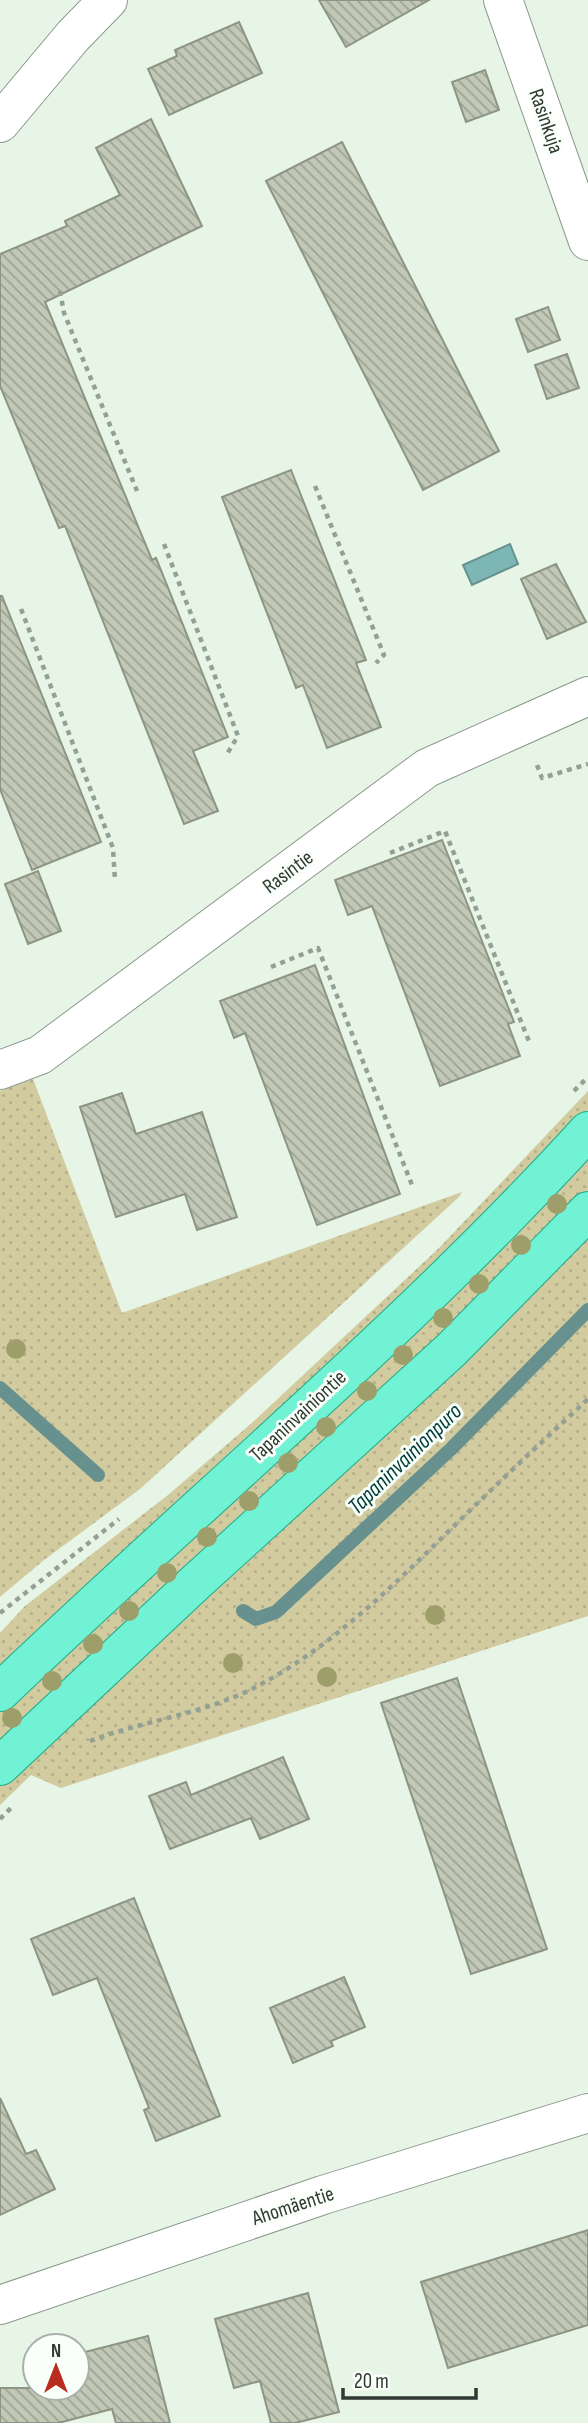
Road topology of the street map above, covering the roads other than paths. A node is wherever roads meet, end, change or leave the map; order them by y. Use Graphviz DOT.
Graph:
graph roads {
  1 [pos="108,0"];
  2 [pos="503,0"];
  3 [pos="0,123"];
  4 [pos="588,241"];
  5 [pos="588,696"];
  6 [pos="0,1070"];
  7 [pos="588,1131"];
  8 [pos="588,1211"];
  9 [pos="0,1692"];
  10 [pos="0,1766"];
  11 [pos="588,2113"];
  12 [pos="0,2305"];
  1 -- 3 [label="street"];
  2 -- 4 [label="street, Rasinkuja"];
  5 -- 6 [label="street, Rasintie"];
  7 -- 9 [label="main road, Tapaninvainiontie"];
  8 -- 10 [label="main road"];
  11 -- 12 [label="street, Ahomäentie"];
}
